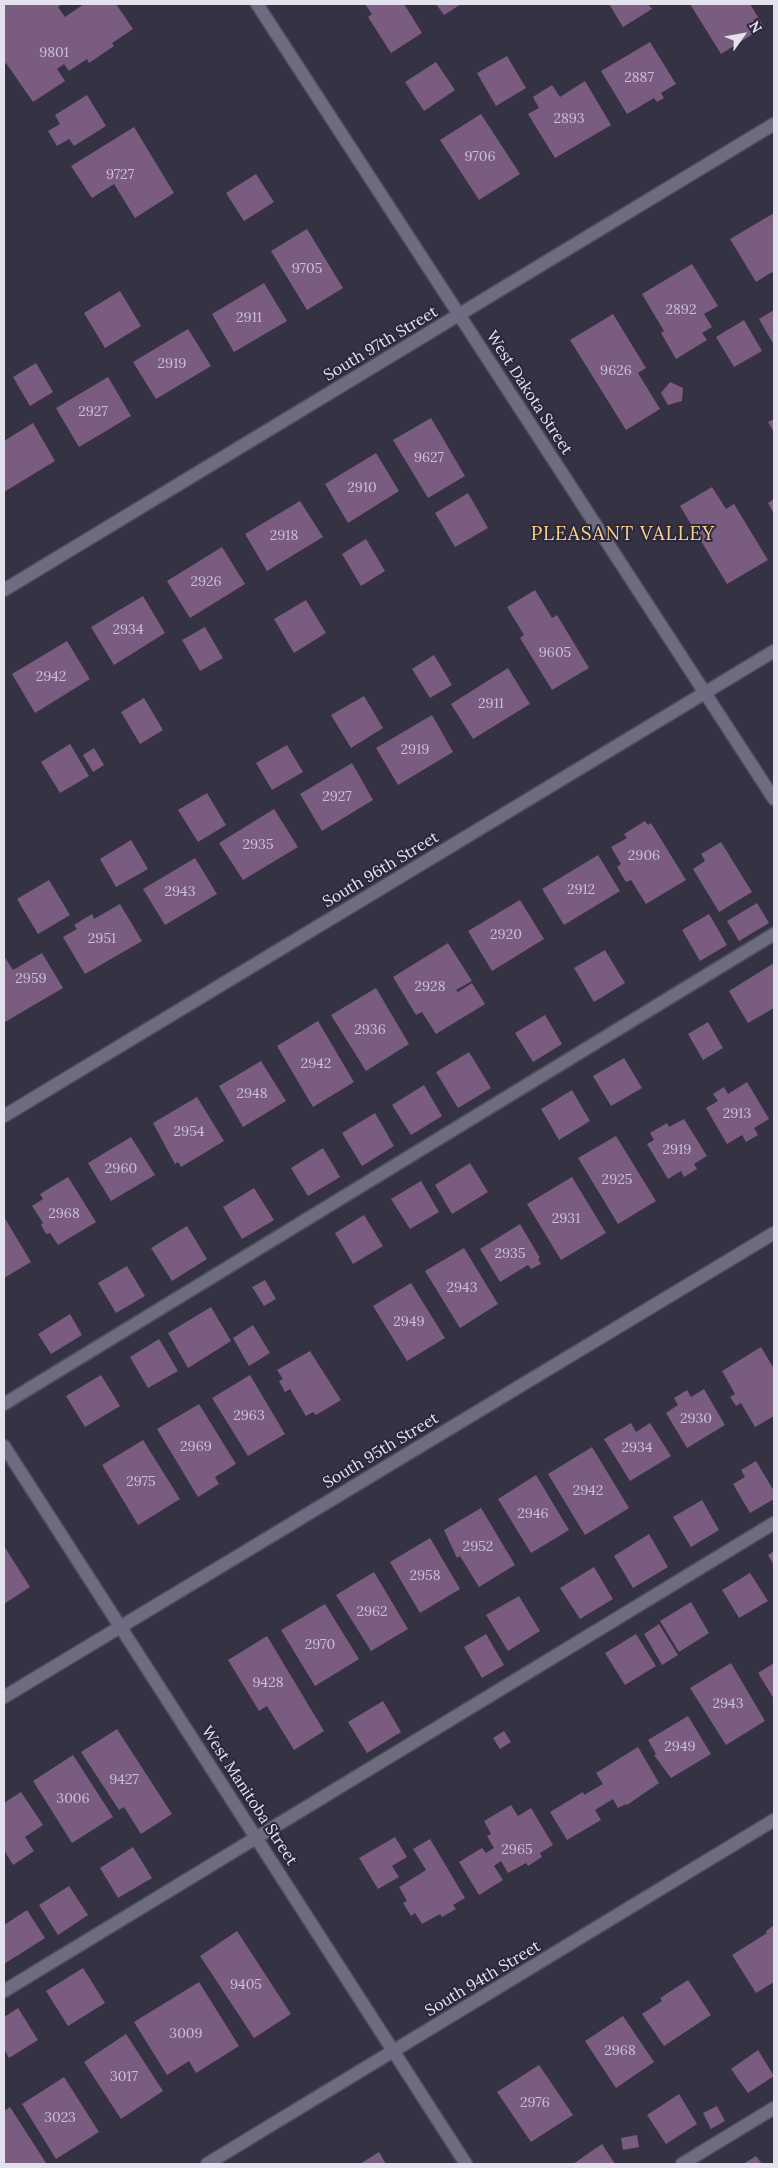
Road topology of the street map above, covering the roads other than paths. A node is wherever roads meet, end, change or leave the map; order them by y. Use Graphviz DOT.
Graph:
graph roads {
  1 [pos="257,4"];
  2 [pos="774,124"];
  3 [pos="460,316"];
  4 [pos="4,590"];
  5 [pos="774,651"];
  6 [pos="704,694"];
  7 [pos="774,799"];
  8 [pos="774,934"];
  9 [pos="4,1116"];
  10 [pos="774,1233"];
  11 [pos="4,1404"];
  12 [pos="4,1446"];
  13 [pos="774,1523"];
  14 [pos="120,1626"];
  15 [pos="4,1697"];
  16 [pos="774,1820"];
  17 [pos="256,1839"];
  18 [pos="4,1991"];
  19 [pos="393,2052"];
  20 [pos="774,2108"];
  21 [pos="207,2164"];
  22 [pos="466,2164"];
  23 [pos="682,2164"];
  1 -- 3 [label="street, West Dakota Street"];
  2 -- 3 [label="street, South 97th Street"];
  3 -- 4 [label="street, South 97th Street"];
  3 -- 6 [label="street, West Dakota Street"];
  5 -- 6 [label="street, South 96th Street"];
  6 -- 7 [label="street, West Dakota Street"];
  6 -- 9 [label="street, South 96th Street"];
  8 -- 11 [label="street"];
  10 -- 14 [label="street, South 95th Street"];
  12 -- 14 [label="street, West Manitoba Street"];
  13 -- 17 [label="street"];
  14 -- 15 [label="street, South 95th Street"];
  14 -- 17 [label="street, West Manitoba Street"];
  16 -- 19 [label="street, South 94th Street"];
  17 -- 18 [label="street"];
  17 -- 19 [label="street, West Manitoba Street"];
  19 -- 21 [label="street, South 94th Street"];
  19 -- 22 [label="street, West Manitoba Street"];
  20 -- 23 [label="street"];
}
